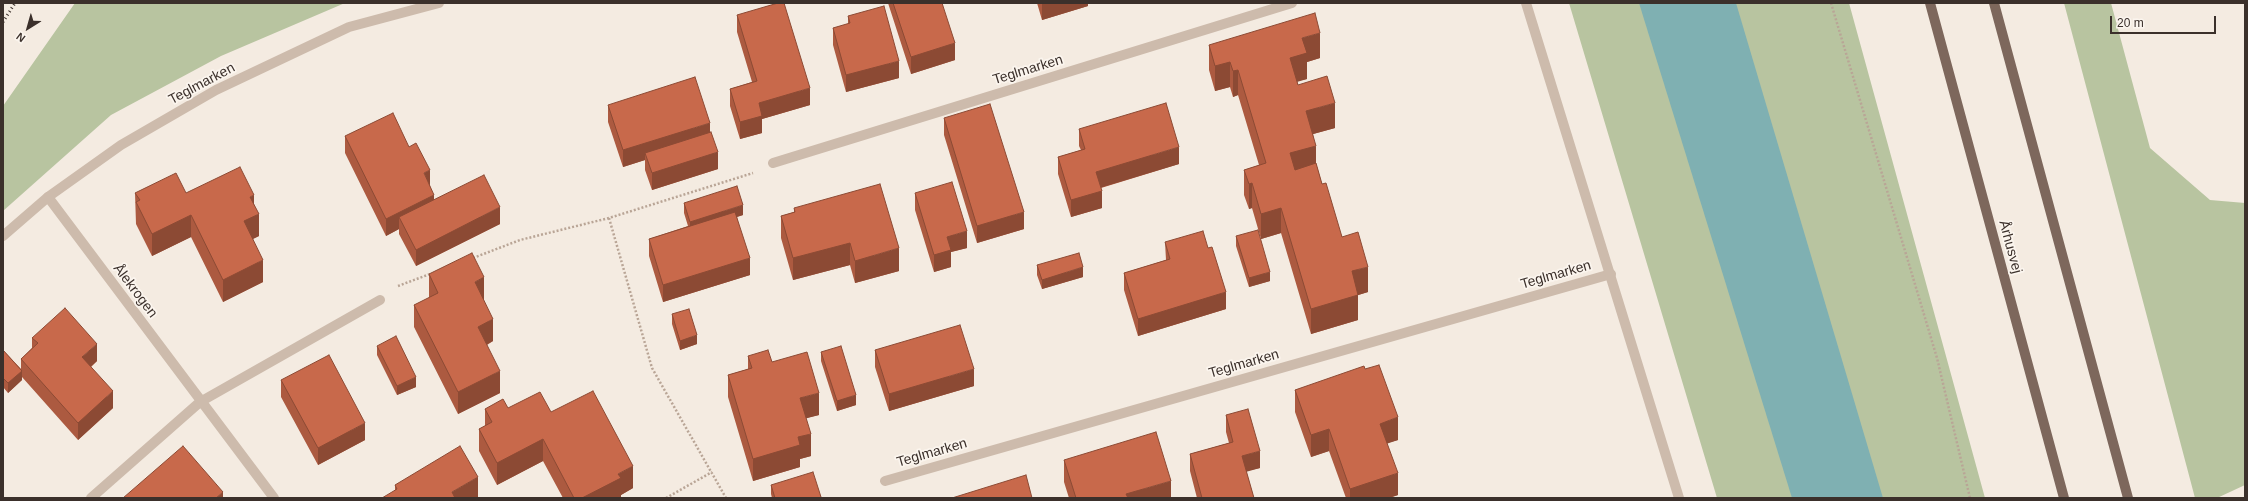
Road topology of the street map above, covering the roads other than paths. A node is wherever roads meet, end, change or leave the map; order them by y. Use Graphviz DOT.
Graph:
graph roads {
  1 [pos="438,3"];
  2 [pos="1292,3"];
  3 [pos="1526,3"];
  4 [pos="1930,3"];
  5 [pos="1994,3"];
  6 [pos="773,163"];
  7 [pos="48,197"];
  8 [pos="3,236"];
  9 [pos="1611,274"];
  10 [pos="380,300"];
  11 [pos="200,402"];
  12 [pos="885,481"];
  13 [pos="92,498"];
  14 [pos="274,498"];
  15 [pos="1679,498"];
  16 [pos="2064,498"];
  17 [pos="2128,498"];
  1 -- 7 [label="street, Teglmarken"];
  2 -- 6 [label="street, Teglmarken"];
  3 -- 9 [label="street, Teglmarken"];
  4 -- 16 [label="main road, Århusvej"];
  5 -- 17 [label="main road"];
  7 -- 8 [label="street, Teglmarken"];
  7 -- 11 [label="street, Ålekrogen"];
  9 -- 12 [label="street, Teglmarken"];
  9 -- 15 [label="street, Teglmarken"];
  10 -- 11 [label="street"];
  11 -- 13 [label="street"];
  11 -- 14 [label="street, Ålekrogen"];
}
